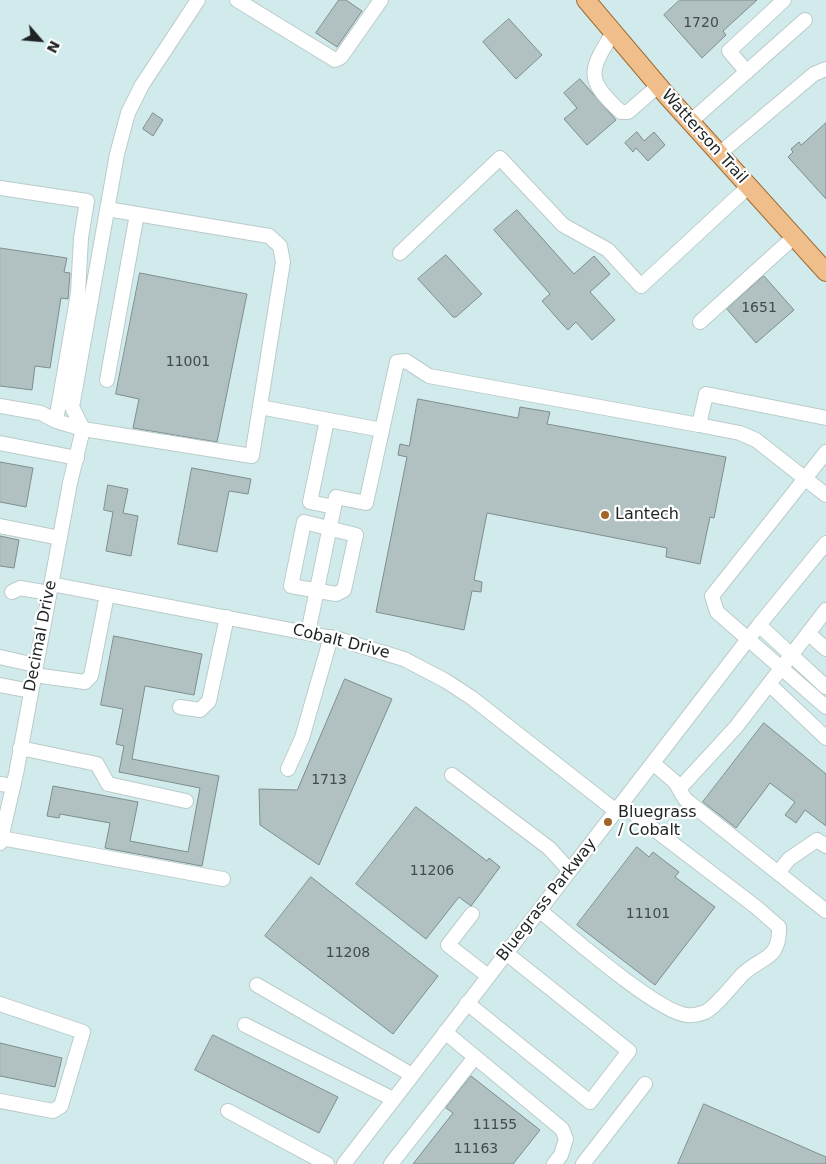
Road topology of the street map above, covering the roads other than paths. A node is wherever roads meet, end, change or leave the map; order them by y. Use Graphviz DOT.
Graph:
graph roads {
  1 [pos="198,0"];
  2 [pos="236,0"];
  3 [pos="381,0"];
  4 [pos="586,0"];
  5 [pos="784,0"];
  6 [pos="805,20"];
  7 [pos="613,33"];
  8 [pos="826,68"];
  9 [pos="747,72"];
  10 [pos="658,86"];
  11 [pos="690,122"];
  12 [pos="720,154"];
  13 [pos="748,186"];
  14 [pos="0,188"];
  15 [pos="107,209"];
  16 [pos="137,214"];
  17 [pos="794,237"];
  18 [pos="400,253"];
  19 [pos="826,272"];
  20 [pos="700,322"];
  21 [pos="107,380"];
  22 [pos="0,406"];
  23 [pos="260,407"];
  24 [pos="826,418"];
  25 [pos="327,420"];
  26 [pos="56,421"];
  27 [pos="699,425"];
  28 [pos="83,429"];
  29 [pos="382,430"];
  30 [pos="0,442"];
  31 [pos="826,452"];
  32 [pos="77,458"];
  33 [pos="805,479"];
  34 [pos="826,494"];
  35 [pos="334,507"];
  36 [pos="0,526"];
  37 [pos="330,528"];
  38 [pos="60,538"];
  39 [pos="826,542"];
  40 [pos="50,588"];
  41 [pos="317,591"];
  42 [pos="12,592"];
  43 [pos="107,595"];
  44 [pos="826,610"];
  45 [pos="227,617"];
  46 [pos="759,625"];
  47 [pos="308,633"];
  48 [pos="808,633"];
  49 [pos="331,637"];
  50 [pos="750,639"];
  51 [pos="826,649"];
  52 [pos="791,654"];
  53 [pos="0,657"];
  54 [pos="782,666"];
  55 [pos="35,670"];
  56 [pos="769,684"];
  57 [pos="0,685"];
  58 [pos="826,687"];
  59 [pos="31,691"];
  60 [pos="180,707"];
  61 [pos="826,707"];
  62 [pos="826,738"];
  63 [pos="20,748"];
  64 [pos="653,763"];
  65 [pos="288,769"];
  66 [pos="452,774"];
  67 [pos="6,785"];
  68 [pos="679,789"];
  69 [pos="186,801"];
  70 [pos="619,807"];
  71 [pos="1,841"];
  72 [pos="826,846"];
  73 [pos="570,871"];
  74 [pos="778,873"];
  75 [pos="223,880"];
  76 [pos="539,910"];
  77 [pos="826,911"];
  78 [pos="472,914"];
  79 [pos="506,953"];
  80 [pos="488,976"];
  81 [pos="256,985"];
  82 [pos="467,1003"];
  83 [pos="0,1004"];
  84 [pos="245,1024"];
  85 [pos="445,1032"];
  86 [pos="475,1057"];
  87 [pos="412,1075"];
  88 [pos="645,1084"];
  89 [pos="393,1099"];
  90 [pos="0,1101"];
  91 [pos="228,1111"];
  92 [pos="327,1164"];
  93 [pos="344,1164"];
  94 [pos="391,1164"];
  95 [pos="554,1164"];
  96 [pos="583,1164"];
  1 -- 15 [label="street"];
  2 -- 3 [label="street"];
  4 -- 7 [label="main road, Watterson Trail"];
  5 -- 9 [label="street"];
  6 -- 9 [label="street"];
  7 -- 10 [label="main road, Watterson Trail"];
  7 -- 10 [label="street"];
  8 -- 12 [label="street"];
  9 -- 11 [label="street"];
  10 -- 11 [label="main road, Watterson Trail"];
  11 -- 12 [label="main road, Watterson Trail"];
  12 -- 13 [label="main road, Watterson Trail"];
  13 -- 17 [label="main road, Watterson Trail"];
  13 -- 18 [label="street"];
  14 -- 26 [label="street"];
  15 -- 16 [label="street"];
  15 -- 28 [label="street"];
  16 -- 21 [label="street"];
  16 -- 23 [label="street"];
  17 -- 19 [label="main road, Watterson Trail"];
  17 -- 20 [label="street"];
  22 -- 26 [label="street"];
  23 -- 25 [label="street"];
  23 -- 28 [label="street"];
  24 -- 27 [label="street"];
  25 -- 29 [label="street"];
  25 -- 35 [label="street"];
  26 -- 28 [label="street"];
  27 -- 29 [label="street"];
  27 -- 33 [label="street"];
  28 -- 32 [label="street, Decimal Drive"];
  29 -- 35 [label="street"];
  30 -- 32 [label="street"];
  31 -- 33 [label="street"];
  32 -- 38 [label="street, Decimal Drive"];
  33 -- 34 [label="street"];
  33 -- 50 [label="street"];
  35 -- 37 [label="street"];
  36 -- 38 [label="street"];
  37 -- 41 [label="street"];
  37 -- 41 [label="street"];
  37 -- 41 [label="street"];
  38 -- 40 [label="street, Decimal Drive"];
  39 -- 46 [label="street, Bluegrass Parkway"];
  40 -- 42 [label="street, Cobalt Drive"];
  40 -- 43 [label="street, Cobalt Drive"];
  40 -- 55 [label="street, Decimal Drive"];
  41 -- 47 [label="street"];
  43 -- 45 [label="street, Cobalt Drive"];
  43 -- 55 [label="street"];
  44 -- 48 [label="street"];
  45 -- 47 [label="street, Cobalt Drive"];
  45 -- 60 [label="street"];
  46 -- 50 [label="street, Bluegrass Parkway"];
  46 -- 52 [label="street"];
  47 -- 49 [label="street, Cobalt Drive"];
  48 -- 51 [label="street"];
  48 -- 52 [label="street"];
  49 -- 65 [label="street"];
  49 -- 70 [label="street, Cobalt Drive"];
  50 -- 54 [label="street"];
  50 -- 64 [label="street, Bluegrass Parkway"];
  52 -- 54 [label="street"];
  52 -- 58 [label="street"];
  53 -- 55 [label="street"];
  54 -- 56 [label="street"];
  54 -- 61 [label="street"];
  55 -- 59 [label="street, Decimal Drive"];
  56 -- 62 [label="street"];
  56 -- 68 [label="street"];
  57 -- 59 [label="street"];
  59 -- 63 [label="street, Decimal Drive"];
  63 -- 67 [label="street, Decimal Drive"];
  63 -- 69 [label="street"];
  64 -- 68 [label="street"];
  64 -- 70 [label="street, Bluegrass Parkway"];
  66 -- 73 [label="street"];
  67 -- 71 [label="street, Decimal Drive"];
  68 -- 74 [label="street"];
  70 -- 73 [label="street, Bluegrass Parkway"];
  70 -- 76 [label="street, Cobalt Drive"];
  71 -- 75 [label="street"];
  72 -- 74 [label="street"];
  73 -- 76 [label="street, Bluegrass Parkway"];
  74 -- 77 [label="street"];
  76 -- 79 [label="street, Bluegrass Parkway"];
  78 -- 80 [label="street"];
  79 -- 80 [label="street, Bluegrass Parkway"];
  79 -- 82 [label="street"];
  80 -- 82 [label="street, Bluegrass Parkway"];
  81 -- 87 [label="street"];
  82 -- 85 [label="street, Bluegrass Parkway"];
  83 -- 90 [label="street"];
  84 -- 89 [label="street"];
  85 -- 86 [label="street"];
  85 -- 87 [label="street, Bluegrass Parkway"];
  86 -- 94 [label="street"];
  86 -- 95 [label="street"];
  87 -- 89 [label="street, Bluegrass Parkway"];
  88 -- 96 [label="street"];
  89 -- 93 [label="street, Bluegrass Parkway"];
  91 -- 92 [label="street"];
}
